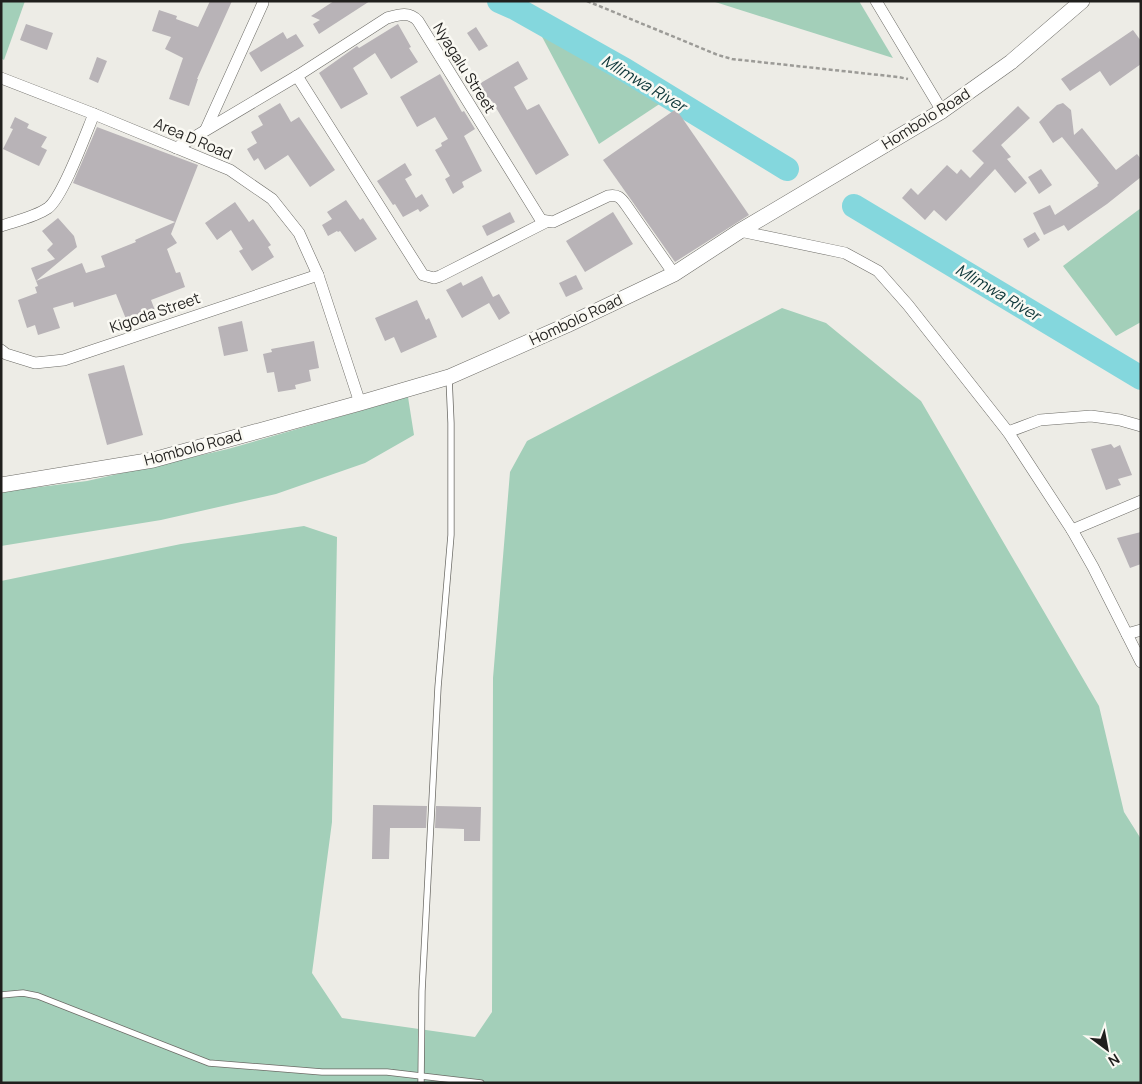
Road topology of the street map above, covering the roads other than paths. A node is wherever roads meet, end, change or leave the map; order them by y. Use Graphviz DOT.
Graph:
graph roads {
  1 [pos="876,1"];
  2 [pos="1082,1"];
  3 [pos="263,3"];
  4 [pos="297,76"];
  5 [pos="1,78"];
  6 [pos="942,111"];
  7 [pos="94,114"];
  8 [pos="206,130"];
  9 [pos="176,148"];
  10 [pos="546,222"];
  11 [pos="1,226"];
  12 [pos="740,231"];
  13 [pos="674,274"];
  14 [pos="318,275"];
  15 [pos="1,350"];
  16 [pos="449,377"];
  17 [pos="360,403"];
  18 [pos="1141,426"];
  19 [pos="1008,432"];
  20 [pos="1,485"];
  21 [pos="1141,501"];
  22 [pos="1072,530"];
  23 [pos="1141,630"];
  24 [pos="1127,634"];
  25 [pos="1141,662"];
  26 [pos="1,995"];
  27 [pos="421,1075"];
  28 [pos="420,1083"];
  29 [pos="481,1083"];
  1 -- 6 [label="street"];
  2 -- 6 [label="street, Hombolo Road"];
  3 -- 8 [label="street"];
  4 -- 8 [label="street, Nyagalu Street"];
  4 -- 10 [label="street"];
  4 -- 10 [label="street, Nyagalu Street"];
  5 -- 7 [label="street, Area D Road"];
  6 -- 12 [label="street, Hombolo Road"];
  7 -- 9 [label="street, Area D Road"];
  7 -- 11 [label="street"];
  8 -- 9 [label="street, Nyagalu Street"];
  9 -- 14 [label="street, Area D Road"];
  10 -- 13 [label="street"];
  12 -- 13 [label="street, Hombolo Road"];
  12 -- 19 [label="street"];
  13 -- 16 [label="street, Hombolo Road"];
  14 -- 15 [label="street, Kigoda Street"];
  14 -- 17 [label="street, Area D Road"];
  16 -- 17 [label="street, Hombolo Road"];
  16 -- 27 [label="lane"];
  17 -- 20 [label="street, Hombolo Road"];
  18 -- 19 [label="street"];
  19 -- 22 [label="street"];
  21 -- 22 [label="street"];
  22 -- 24 [label="street"];
  23 -- 24 [label="street"];
  24 -- 25 [label="street"];
  26 -- 27 [label="lane"];
  27 -- 28 [label="lane"];
  27 -- 29 [label="lane"];
}
